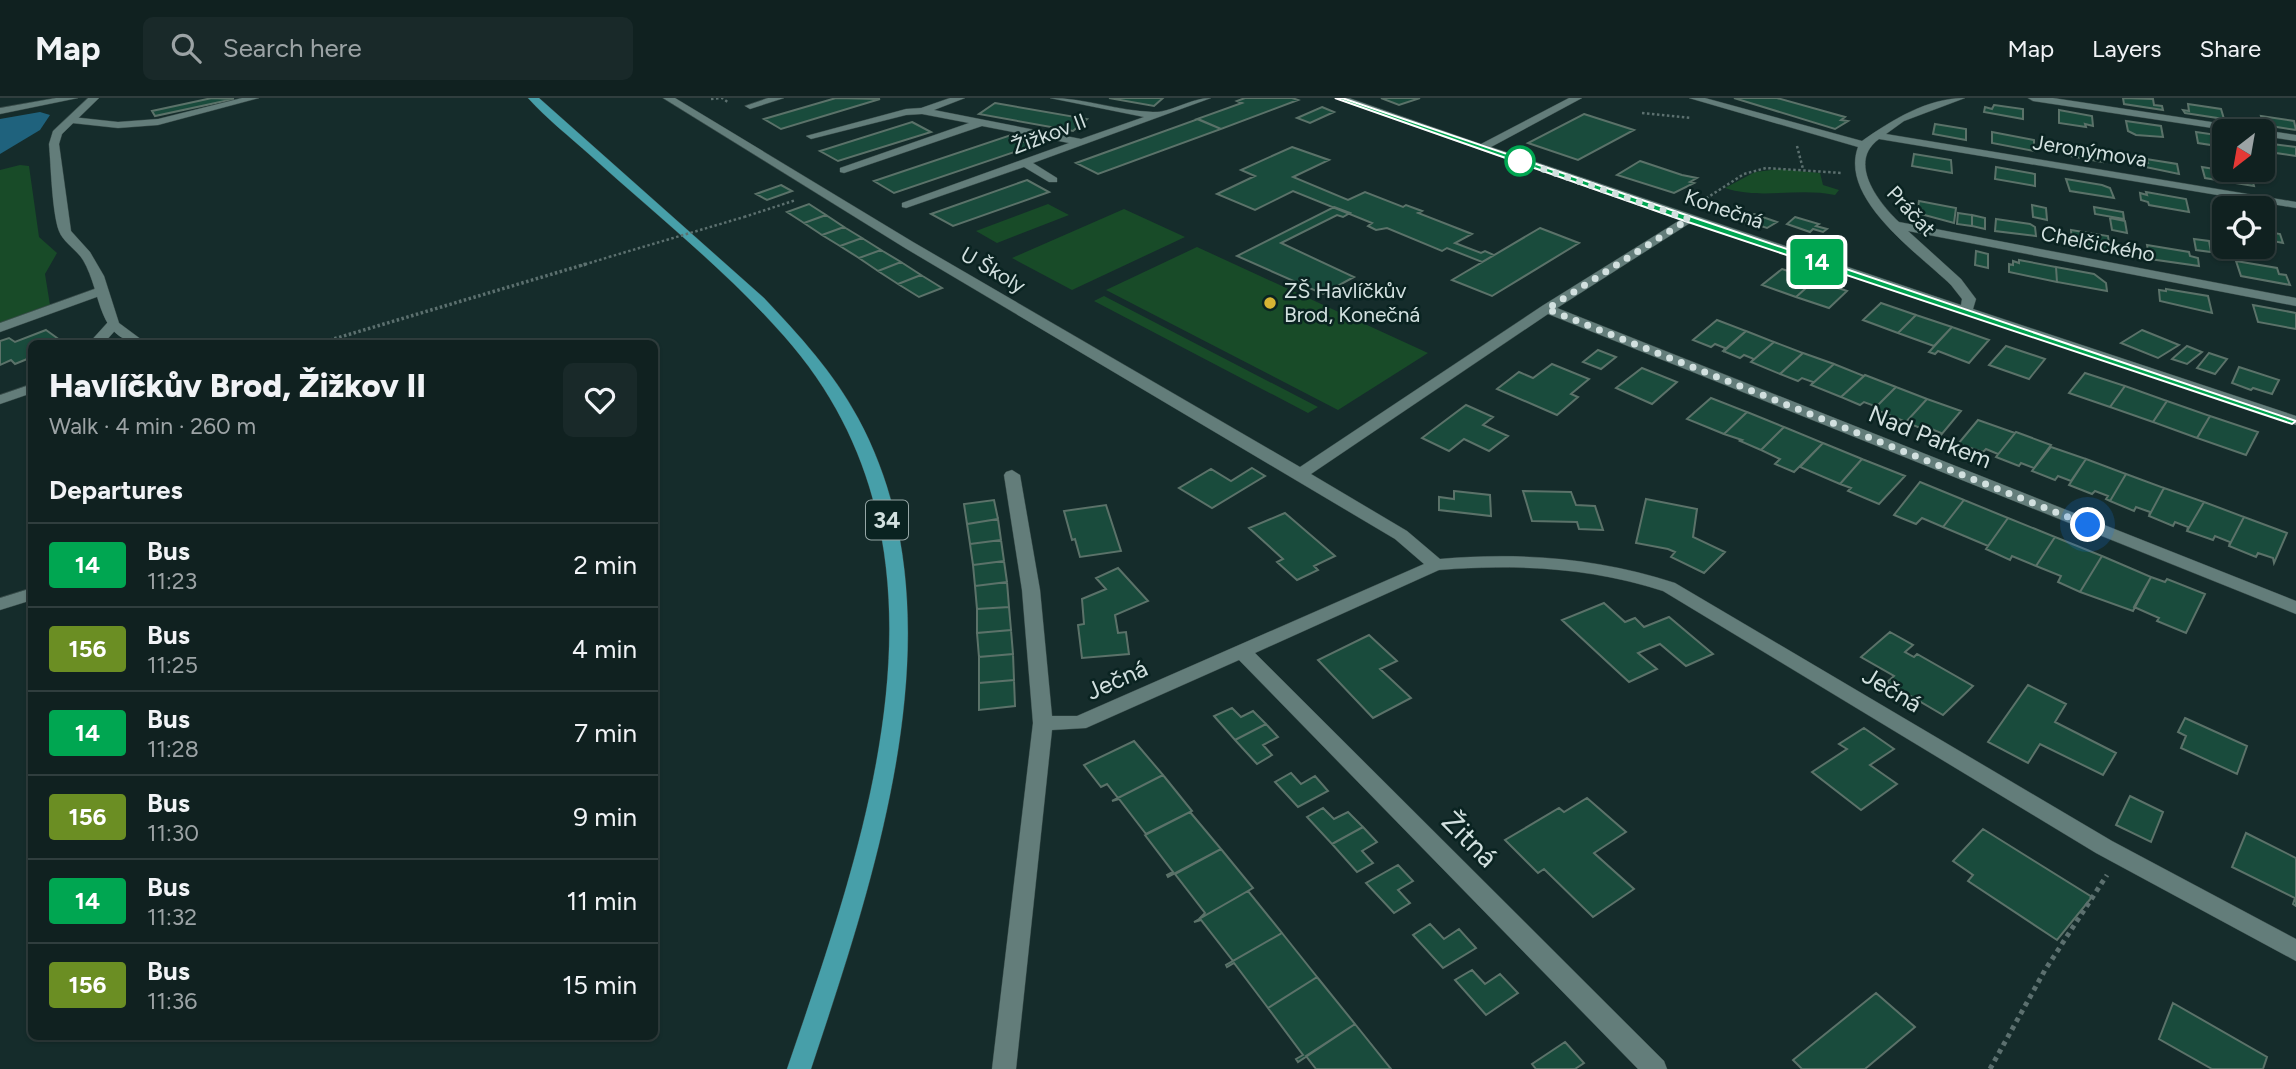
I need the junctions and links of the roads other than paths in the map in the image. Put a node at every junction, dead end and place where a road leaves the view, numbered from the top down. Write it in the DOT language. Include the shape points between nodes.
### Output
graph roads {
  1 [pos="73,98"];
  2 [pos="94,98"];
  3 [pos="254,98"];
  4 [pos="533,98"];
  5 [pos="668,98"];
  6 [pos="779,98"];
  7 [pos="958,98"];
  8 [pos="1055,98"];
  9 [pos="1206,98"];
  10 [pos="1339,98"];
  11 [pos="1577,98"];
  12 [pos="1694,98"];
  13 [pos="1960,98"];
  14 [pos="2033,98"];
  15 [pos="1939,101"];
  16 [pos="750,106"];
  17 [pos="0,111"];
  18 [pos="922,111"];
  19 [pos="1156,116"];
  20 [pos="72,120"];
  21 [pos="980,123"];
  22 [pos="2212,125"];
  23 [pos="2275,135"];
  24 [pos="811,136"];
  25 [pos="1878,136"];
  26 [pos="2296,138"];
  27 [pos="1080,142"];
  28 [pos="1864,145"];
  29 [pos="1481,148"];
  30 [pos="1027,164"];
  31 [pos="845,170"];
  32 [pos="1053,180"];
  33 [pos="906,205"];
  34 [pos="2296,205"];
  35 [pos="1683,217"];
  36 [pos="1892,224"];
  37 [pos="100,291"];
  38 [pos="2296,302"];
  39 [pos="1547,309"];
  40 [pos="1966,311"];
  41 [pos="113,325"];
  42 [pos="0,328"];
  43 [pos="99,340"];
  44 [pos="135,340"];
  45 [pos="28,390"];
  46 [pos="0,400"];
  47 [pos="2296,421"];
  48 [pos="1300,474"];
  49 [pos="1012,475"];
  50 [pos="1436,565"];
  51 [pos="28,595"];
  52 [pos="0,604"];
  53 [pos="2295,607"];
  54 [pos="1243,652"];
  55 [pos="1043,723"];
  56 [pos="2296,951"];
  57 [pos="799,1069"];
  58 [pos="1004,1069"];
  59 [pos="1655,1069"];
  1 -- 17 [label="street"];
  2 -- 20 [label="street"];
  3 -- 20 [label="street" via="158,122 118,125"];
  4 -- 57 [label="main road, 34" via="759,302 817,363 860,435 887,519 898,599 899,652 887,756 869,841"];
  5 -- 48 [label="street, U Školy"];
  6 -- 16 [label="street"];
  7 -- 18 [label="street"];
  8 -- 19 [label="street"];
  9 -- 19 [label="street, Žižkov II"];
  10 -- 29 [label="street, Konečná"];
  11 -- 29 [label="street"];
  12 -- 28 [label="street"];
  13 -- 15 [label="street"];
  14 -- 22 [label="street"];
  15 -- 25 [label="street" via="1900,119"];
  18 -- 21 [label="street"];
  18 -- 24 [label="street"];
  19 -- 27 [label="street, Žižkov II"];
  20 -- 37 [label="street" via="57,133 54,144 65,232 86,255 98,276"];
  21 -- 27 [label="street"];
  21 -- 31 [label="street"];
  23 -- 26 [label="street"];
  25 -- 28 [label="street"];
  25 -- 34 [label="street, Jeronýmova"];
  27 -- 30 [label="street, Žižkov II"];
  28 -- 36 [label="street, Práčat" via="1860,156 1867,192"];
  29 -- 35 [label="street, Konečná"];
  30 -- 32 [label="street"];
  30 -- 33 [label="street, Žižkov II"];
  35 -- 39 [label="street"];
  35 -- 40 [label="street, Konečná"];
  36 -- 38 [label="street, Chelčického"];
  36 -- 40 [label="street, Práčat" via="1956,282 1969,299"];
  37 -- 41 [label="street"];
  37 -- 42 [label="street"];
  39 -- 48 [label="street"];
  39 -- 53 [label="street, Nad Parkem"];
  40 -- 47 [label="street, Konečná"];
  41 -- 43 [label="street"];
  41 -- 44 [label="street"];
  45 -- 46 [label="street"];
  48 -- 50 [label="street" via="1401,535"];
  49 -- 55 [label="street" via="1031,590"];
  50 -- 54 [label="street, Ječná"];
  50 -- 56 [label="street, Ječná" via="1523,562 1601,568 1669,587 2119,855"];
  51 -- 52 [label="street"];
  54 -- 55 [label="street, Ječná" via="1079,723"];
  54 -- 59 [label="street, Žitná"];
  55 -- 58 [label="street"];
}
